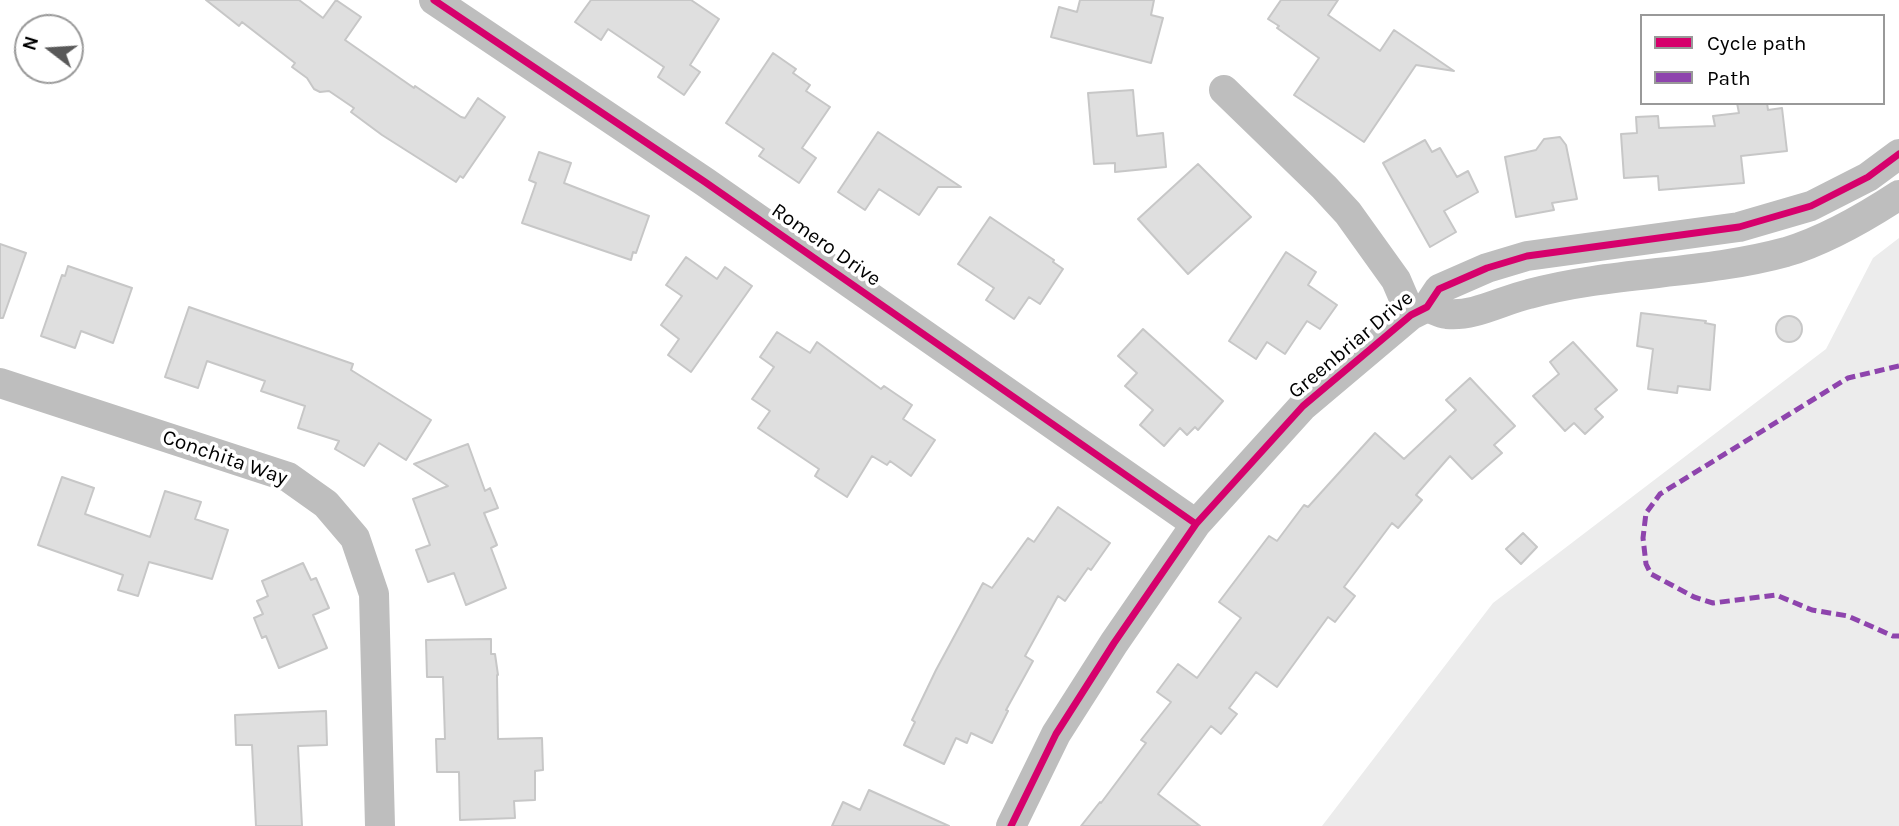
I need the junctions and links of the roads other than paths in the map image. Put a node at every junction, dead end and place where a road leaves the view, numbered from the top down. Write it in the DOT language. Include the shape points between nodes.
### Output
graph roads {
  1 [pos="434,0"];
  2 [pos="1224,90"];
  3 [pos="1899,154"];
  4 [pos="1899,195"];
  5 [pos="1419,311"];
  6 [pos="0,383"];
  7 [pos="1196,524"];
  8 [pos="380,826"];
  9 [pos="1011,826"];
  1 -- 7 [label="street, Romero Drive"];
  2 -- 5 [label="street" via="1348,213"];
  3 -- 5 [label="street, Greenbriar Drive" via="1868,177 1811,206 1739,227 1527,256 1439,289"];
  4 -- 5 [label="street, Greenbriar Drive" via="1867,216 1786,252 1560,286 1463,313"];
  5 -- 7 [label="street, Greenbriar Drive" via="1303,406"];
  6 -- 8 [label="street, Conchita Way" via="288,477 326,504 355,538 374,594"];
  7 -- 9 [label="street, Greenbriar Drive" via="1056,734"];
}
